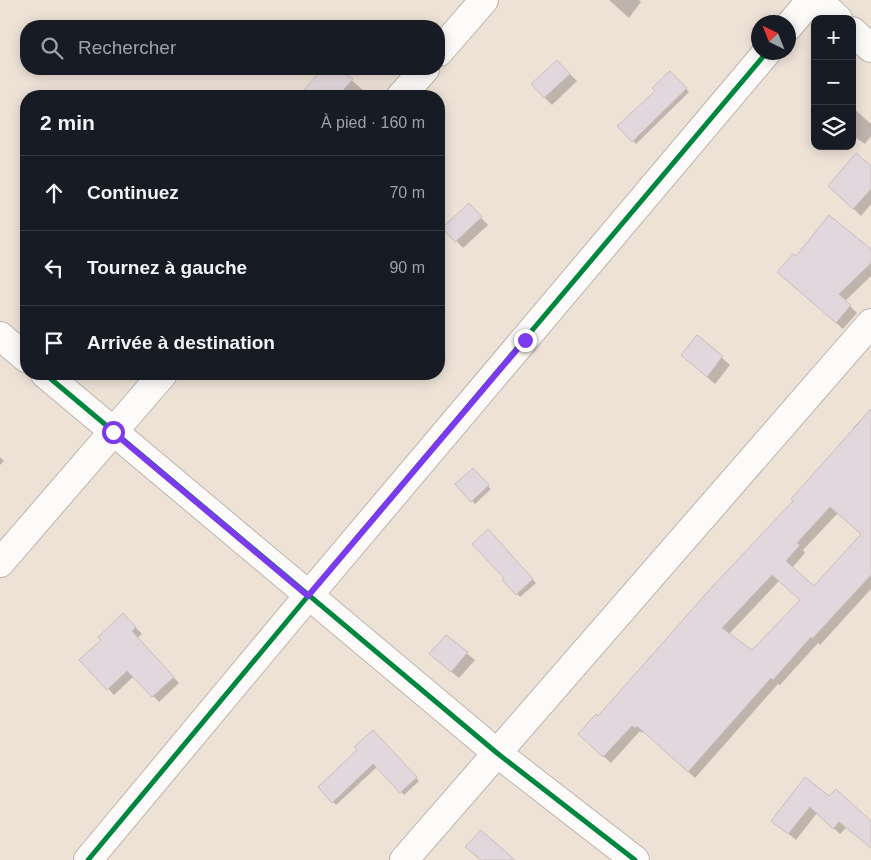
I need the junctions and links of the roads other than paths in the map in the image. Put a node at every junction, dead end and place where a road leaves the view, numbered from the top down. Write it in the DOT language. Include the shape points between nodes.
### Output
graph roads {
  1 [pos="484,0"];
  2 [pos="811,0"];
  3 [pos="818,0"];
  4 [pos="834,15"];
  5 [pos="796,18"];
  6 [pos="856,35"];
  7 [pos="445,45"];
  8 [pos="871,48"];
  9 [pos="760,60"];
  10 [pos="419,75"];
  11 [pos="406,90"];
  12 [pos="871,323"];
  13 [pos="0,336"];
  14 [pos="20,353"];
  15 [pos="52,380"];
  16 [pos="158,380"];
  17 [pos="113,432"];
  18 [pos="0,563"];
  19 [pos="308,596"];
  20 [pos="497,753"];
  21 [pos="88,860"];
  22 [pos="404,860"];
  23 [pos="635,860"];
  1 -- 7 [label="street"];
  2 -- 5 [label="street"];
  3 -- 4 [label="street"];
  6 -- 8 [label="street"];
  9 -- 19 [label="street"];
  10 -- 11 [label="street"];
  12 -- 20 [label="street"];
  13 -- 14 [label="street"];
  15 -- 17 [label="street"];
  16 -- 17 [label="street"];
  17 -- 18 [label="street"];
  17 -- 19 [label="street"];
  19 -- 20 [label="street"];
  19 -- 21 [label="street"];
  20 -- 22 [label="street"];
  20 -- 23 [label="street"];
}
